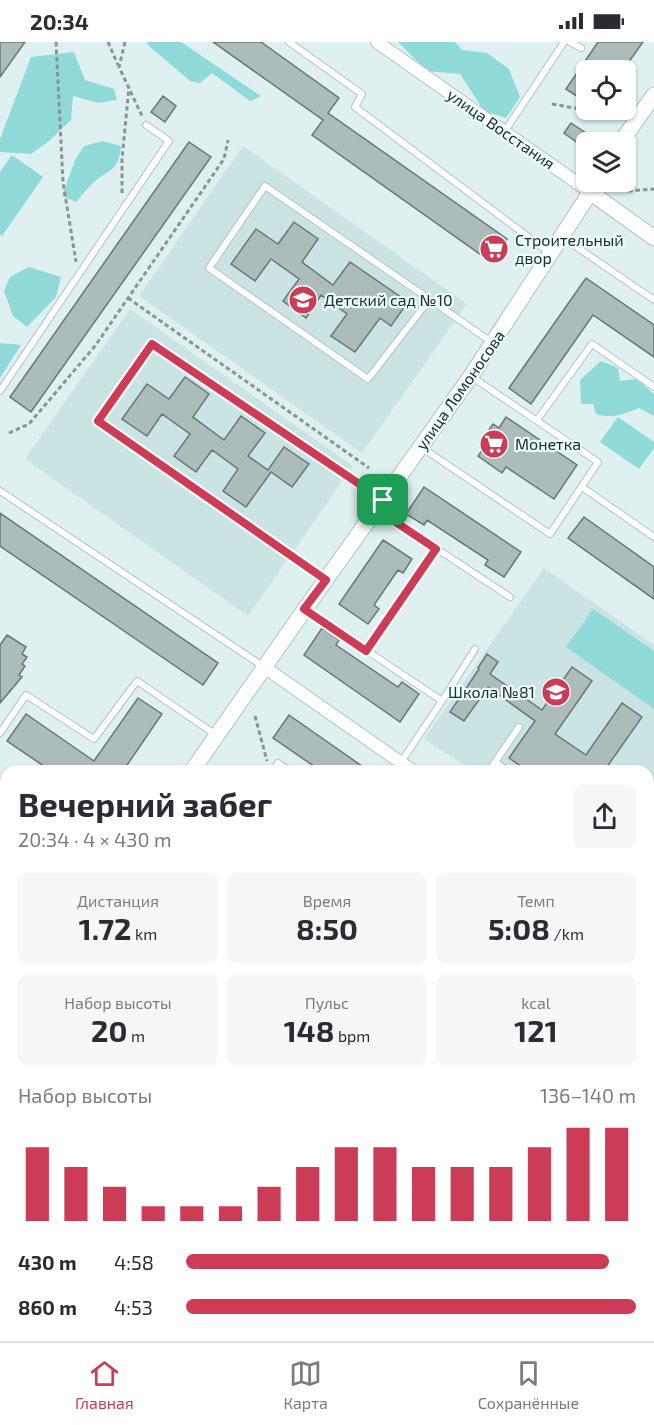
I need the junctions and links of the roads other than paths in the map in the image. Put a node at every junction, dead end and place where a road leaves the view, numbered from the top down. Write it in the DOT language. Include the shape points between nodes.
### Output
graph roads {
  1 [pos="289,42"];
  2 [pos="377,42"];
  3 [pos="564,42"];
  4 [pos="570,42"];
  5 [pos="580,48"];
  6 [pos="654,94"];
  7 [pos="146,125"];
  8 [pos="505,131"];
  9 [pos="628,132"];
  10 [pos="576,176"];
  11 [pos="590,192"];
  12 [pos="599,192"];
  13 [pos="562,237"];
  14 [pos="654,237"];
  15 [pos="552,254"];
  16 [pos="429,300"];
  17 [pos="654,300"];
  18 [pos="493,343"];
  19 [pos="471,376"];
  20 [pos="654,387"];
  21 [pos="0,391"];
  22 [pos="537,420"];
  23 [pos="421,447"];
  24 [pos="582,486"];
  25 [pos="0,491"];
  26 [pos="380,504"];
  27 [pos="654,537"];
  28 [pos="436,549"];
  29 [pos="326,580"];
  30 [pos="510,597"];
  31 [pos="304,609"];
  32 [pos="475,649"];
  33 [pos="366,651"];
  34 [pos="264,667"];
  35 [pos="442,701"];
  36 [pos="519,727"];
  37 [pos="0,733"];
  38 [pos="216,736"];
  39 [pos="401,762"];
  40 [pos="495,762"];
  41 [pos="196,765"];
  42 [pos="405,765"];
  43 [pos="493,765"];
  44 [pos="499,765"];
  1 -- 15 [label="lane" via="362,94 355,107"];
  2 -- 8 [label="street, улица Восстания"];
  3 -- 8 [label="lane"];
  4 -- 5 [label="lane"];
  6 -- 9 [label="street"];
  7 -- 21 [label="lane" via="169,141"];
  8 -- 10 [label="street, улица Восстания"];
  11 -- 13 [label="street, улица Ломоносова"];
  12 -- 14 [label="street, улица Восстания"];
  13 -- 15 [label="street, улица Ломоносова"];
  13 -- 17 [label="lane"];
  15 -- 18 [label="street, улица Ломоносова"];
  16 -- 16 [label="lane" via="265,186 209,268 368,379"];
  16 -- 18 [label="lane"];
  18 -- 19 [label="street, улица Ломоносова"];
  19 -- 22 [label="lane"];
  19 -- 23 [label="street, улица Ломоносова"];
  20 -- 22 [label="lane" via="592,344"];
  22 -- 24 [label="lane" via="598,462"];
  23 -- 24 [label="lane" via="550,534"];
  23 -- 26 [label="street, улица Ломоносова"];
  24 -- 27 [label="lane"];
  25 -- 34 [label="lane"];
  26 -- 28 [label="lane"];
  26 -- 29 [label="street, улица Ломоносова"];
  26 -- 29 [label="lane" via="152,344 98,421"];
  28 -- 30 [label="lane"];
  28 -- 33 [label="lane"];
  29 -- 31 [label="street, улица Ломоносова"];
  31 -- 33 [label="lane"];
  31 -- 34 [label="street, улица Ломоносова"];
  32 -- 35 [label="lane"];
  33 -- 35 [label="lane"];
  34 -- 38 [label="street, улица Ломоносова"];
  34 -- 39 [label="street"];
  35 -- 39 [label="lane"];
  36 -- 40 [label="lane"];
  37 -- 38 [label="lane" via="26,695 94,739 136,681"];
  38 -- 41 [label="street, улица Ломоносова"];
  39 -- 42 [label="street"];
  40 -- 43 [label="lane"];
  40 -- 44 [label="lane"];
}
